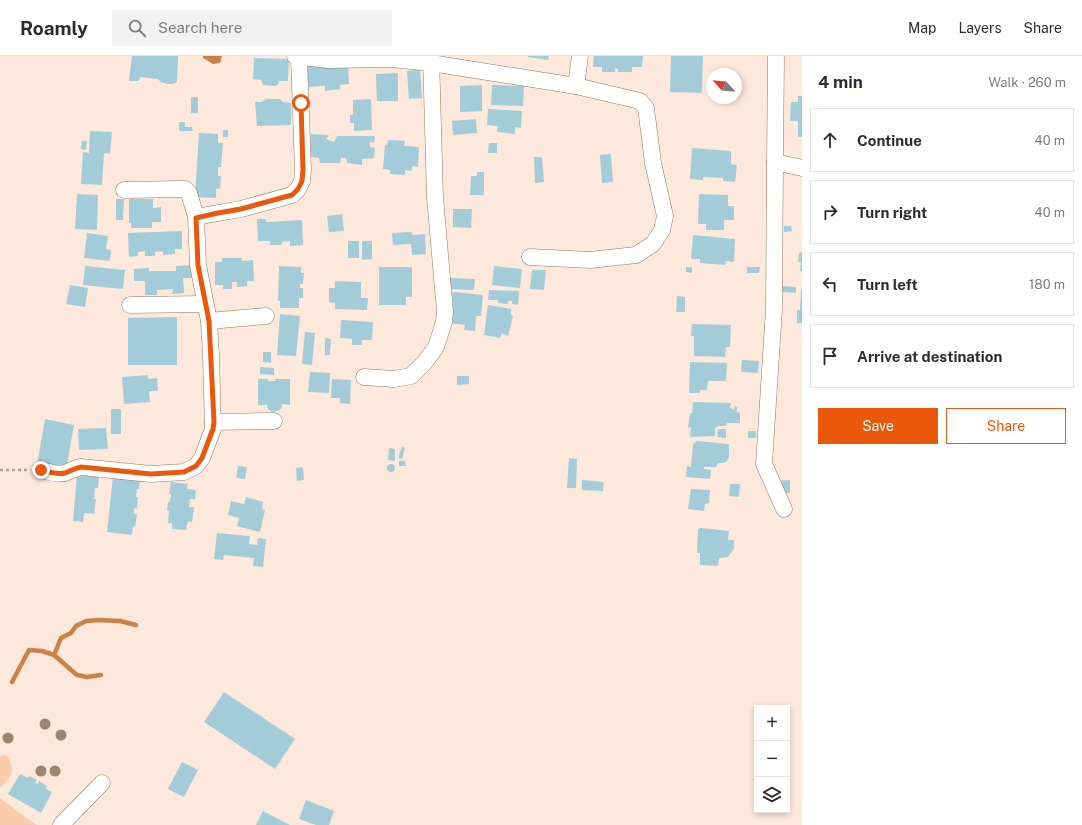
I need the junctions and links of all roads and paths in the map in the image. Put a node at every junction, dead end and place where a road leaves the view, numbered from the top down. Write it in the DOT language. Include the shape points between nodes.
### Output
graph roads {
  1 [pos="297,56"];
  2 [pos="580,56"];
  3 [pos="776,56"];
  4 [pos="362,58"];
  5 [pos="431,60"];
  6 [pos="576,86"];
  7 [pos="775,162"];
  8 [pos="802,168"];
  9 [pos="124,190"];
  10 [pos="196,218"];
  11 [pos="530,257"];
  12 [pos="205,304"];
  13 [pos="130,305"];
  14 [pos="266,316"];
  15 [pos="209,321"];
  16 [pos="364,377"];
  17 [pos="274,421"];
  18 [pos="214,422"];
  19 [pos="0,470"];
  20 [pos="41,470"];
  21 [pos="784,509"];
  22 [pos="102,783"];
  23 [pos="61,825"];
  1 -- 4 [label="street" via="328,60"];
  1 -- 10 [label="street" via="303,170 298,189 292,195"];
  2 -- 6 [label="street"];
  3 -- 7 [label="street"];
  4 -- 5 [label="street"];
  5 -- 6 [label="street"];
  5 -- 16 [label="street" via="435,197 444,322 436,347 411,376 394,379"];
  6 -- 11 [label="street" via="640,101 646,108 653,163 665,216 662,230 653,244 636,255 590,260"];
  7 -- 8 [label="street"];
  7 -- 21 [label="street" via="774,309 764,464"];
  9 -- 10 [label="street" via="185,189 190,193"];
  10 -- 12 [label="street" via="198,265"];
  12 -- 13 [label="street"];
  12 -- 15 [label="street"];
  14 -- 15 [label="street"];
  15 -- 18 [label="street"];
  17 -- 18 [label="street"];
  18 -- 20 [label="street" via="202,458 196,466 184,472 151,474 81,467 62,474"];
  19 -- 20 [label="path"];
  22 -- 23 [label="street"];
}
